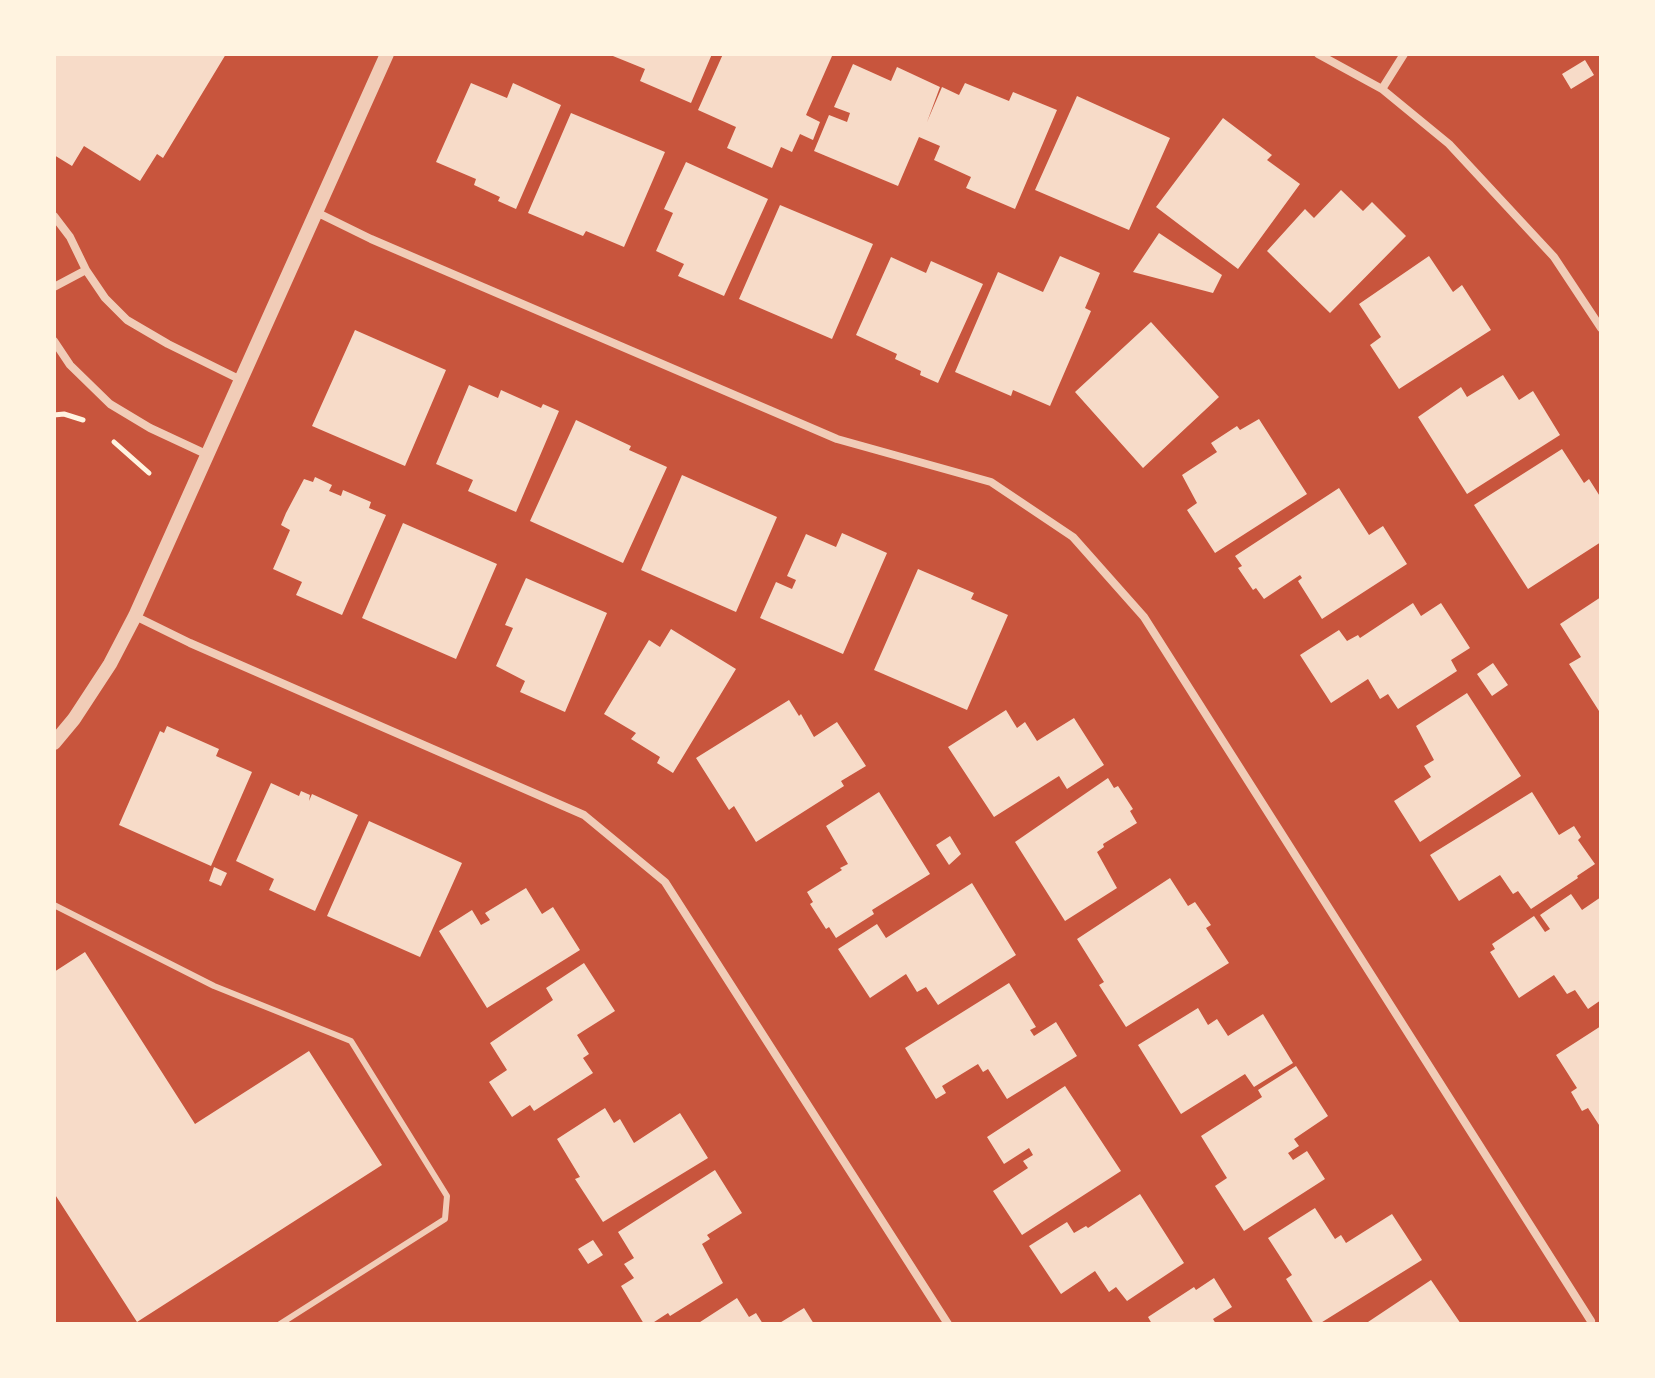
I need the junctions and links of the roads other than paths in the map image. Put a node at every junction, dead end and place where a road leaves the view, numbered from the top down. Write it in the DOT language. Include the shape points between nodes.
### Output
graph roads {
  1 [pos="387,54"];
  2 [pos="1318,54"];
  3 [pos="1404,54"];
  4 [pos="1382,89"];
  5 [pos="316,212"];
  6 [pos="54,216"];
  7 [pos="86,270"];
  8 [pos="54,287"];
  9 [pos="1601,328"];
  10 [pos="54,341"];
  11 [pos="241,380"];
  12 [pos="208,455"];
  13 [pos="135,616"];
  14 [pos="54,743"];
  15 [pos="54,905"];
  16 [pos="1601,1317"];
  17 [pos="1590,1323"];
  18 [pos="280,1324"];
  19 [pos="948,1324"];
  1 -- 5 [label="street"];
  2 -- 4 [label="street"];
  3 -- 4 [label="street"];
  4 -- 9 [label="street" via="1449,144 1544,246"];
  5 -- 11 [label="street"];
  5 -- 17 [label="street" via="837,439 991,482 1073,537 1144,617"];
  6 -- 7 [label="street"];
  7 -- 8 [label="street"];
  7 -- 11 [label="street" via="127,320"];
  10 -- 12 [label="street" via="110,404"];
  11 -- 12 [label="street"];
  12 -- 13 [label="street"];
  13 -- 14 [label="street" via="110,664"];
  13 -- 19 [label="street" via="584,815 665,882"];
  15 -- 18 [label="lane" via="214,986 351,1041 447,1196 445,1219"];
  16 -- 17 [label="street"];
}
